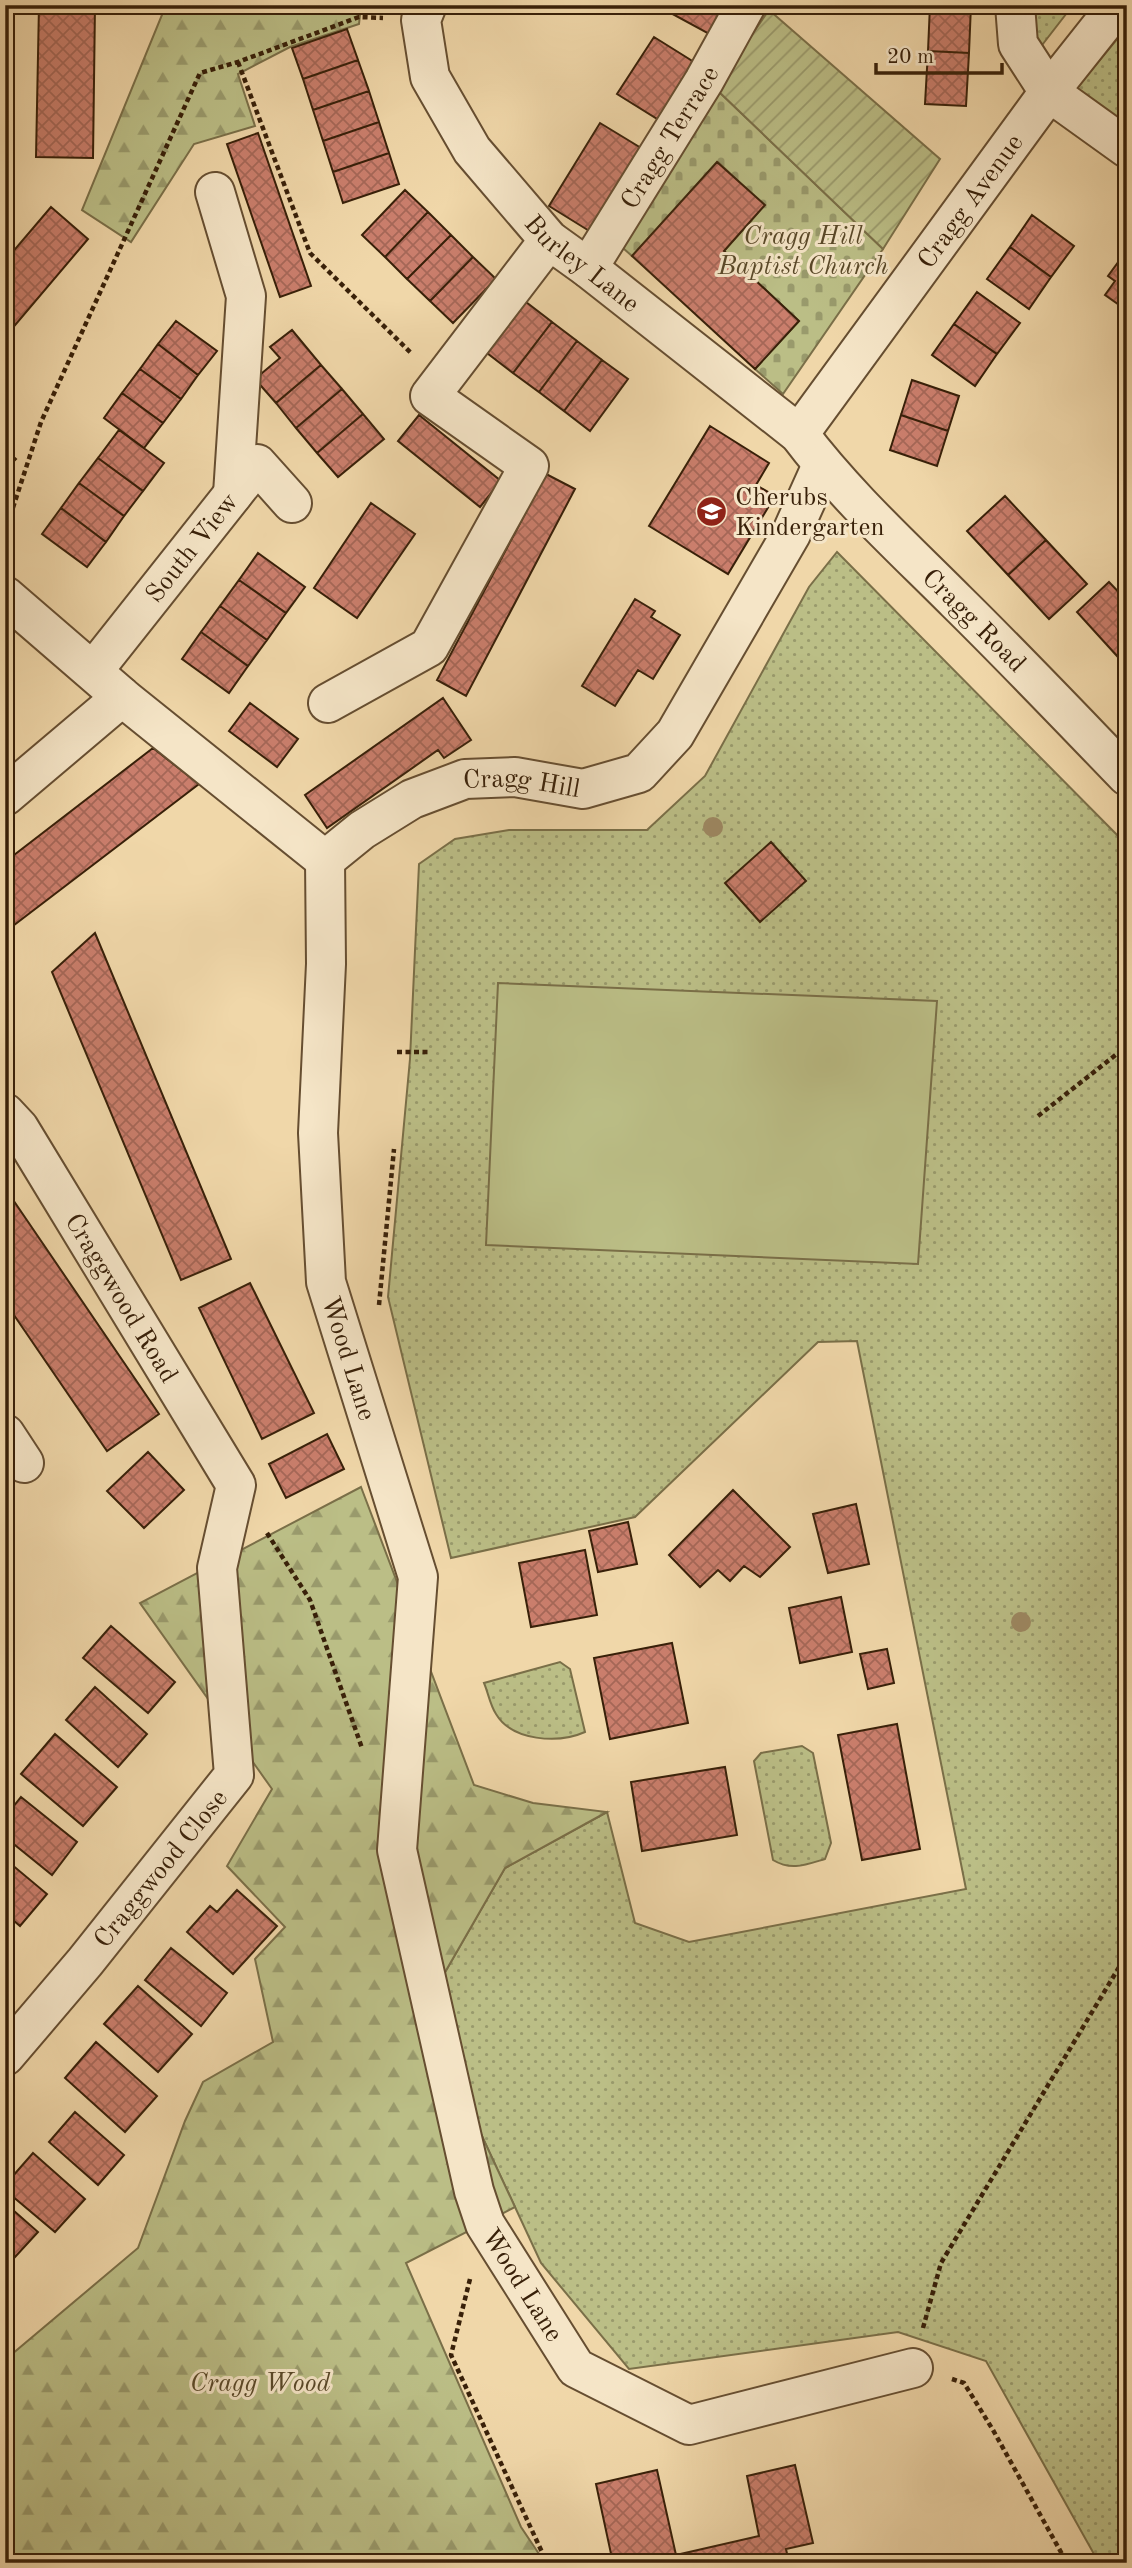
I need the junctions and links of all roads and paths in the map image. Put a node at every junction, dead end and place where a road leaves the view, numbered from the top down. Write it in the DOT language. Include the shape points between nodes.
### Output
graph roads {
  1 [pos="427,5"];
  2 [pos="746,5"];
  3 [pos="1015,5"];
  4 [pos="1118,5"];
  5 [pos="339,25"];
  6 [pos="238,62"];
  7 [pos="1049,92"];
  8 [pos="1127,148"];
  9 [pos="215,192"];
  10 [pos="549,240"];
  11 [pos="588,268"];
  12 [pos="443,379"];
  13 [pos="799,434"];
  14 [pos="822,465"];
  15 [pos="233,494"];
  16 [pos="292,503"];
  17 [pos="5,532"];
  18 [pos="5,596"];
  19 [pos="93,671"];
  20 [pos="122,697"];
  21 [pos="328,703"];
  22 [pos="1127,776"];
  23 [pos="5,796"];
  24 [pos="326,860"];
  25 [pos="1127,1046"];
  26 [pos="397,1052"];
  27 [pos="430,1052"];
  28 [pos="5,1113"];
  29 [pos="1038,1116"];
  30 [pos="394,1149"];
  31 [pos="379,1306"];
  32 [pos="236,1485"];
  33 [pos="365,1758"];
  34 [pos="1127,1954"];
  35 [pos="5,2056"];
  36 [pos="485,2224"];
  37 [pos="913,2368"];
  38 [pos="547,2563"];
  39 [pos="1067,2563"];
  1 -- 10 [label="street, Burley Lane" via="421,20 430,77 472,150"];
  2 -- 11 [label="street, Cragg Terrace"];
  3 -- 7 [label="street" via="1018,44"];
  4 -- 7 [label="street, Cragg Avenue"];
  5 -- 6 [label="path"];
  6 -- 12 [label="path" via="310,253"];
  6 -- 17 [label="path" via="200,73 41,422"];
  7 -- 8 [label="street"];
  7 -- 13 [label="street, Cragg Avenue"];
  9 -- 15 [label="street" via="246,296"];
  10 -- 11 [label="street, Burley Lane"];
  10 -- 12 [label="street"];
  11 -- 13 [label="street, Burley Lane"];
  12 -- 21 [label="street" via="430,396 529,466 429,647"];
  13 -- 14 [label="street, Burley Lane"];
  14 -- 22 [label="street, Cragg Road"];
  14 -- 24 [label="street, Cragg Hill" via="791,534 675,734 639,773 583,789 515,777 465,779 412,799 362,830"];
  15 -- 16 [label="street, South View" via="257,464"];
  15 -- 19 [label="street, South View"];
  18 -- 19 [label="street"];
  19 -- 20 [label="street"];
  20 -- 23 [label="street"];
  20 -- 24 [label="street"];
  24 -- 36 [label="street, Wood Lane" via="318,1133 326,1282 418,1577 397,1850"];
  25 -- 29 [label="path"];
  26 -- 27 [label="path"];
  28 -- 32 [label="street, Craggwood Road" via="19,1128"];
  30 -- 31 [label="path"];
  32 -- 33 [label="path" via="310,1600"];
  32 -- 35 [label="street, Craggwood Close" via="217,1568 234,1775"];
  34 -- 37 [label="path" via="941,2263"];
  36 -- 37 [label="street, Wood Lane" via="576,2368 689,2425"];
  36 -- 38 [label="path" via="451,2355"];
  37 -- 39 [label="path" via="964,2382"];
}
